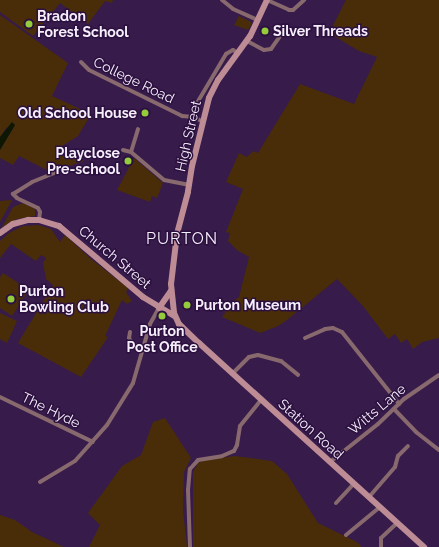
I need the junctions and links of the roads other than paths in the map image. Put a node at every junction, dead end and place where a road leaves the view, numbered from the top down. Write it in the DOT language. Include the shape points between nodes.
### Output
graph roads {
  1 [pos="222,0"];
  2 [pos="267,0"];
  3 [pos="304,0"];
  4 [pos="258,20"];
  5 [pos="285,29"];
  6 [pos="247,41"];
  7 [pos="238,53"];
  8 [pos="80,62"];
  9 [pos="194,117"];
  10 [pos="203,122"];
  11 [pos="138,129"];
  12 [pos="123,150"];
  13 [pos="131,152"];
  14 [pos="54,173"];
  15 [pos="190,185"];
  16 [pos="39,220"];
  17 [pos="0,233"];
  18 [pos="171,291"];
  19 [pos="159,308"];
  20 [pos="175,316"];
  21 [pos="183,328"];
  22 [pos="130,332"];
  23 [pos="305,338"];
  24 [pos="143,349"];
  25 [pos="232,374"];
  26 [pos="298,375"];
  27 [pos="439,375"];
  28 [pos="0,397"];
  29 [pos="261,400"];
  30 [pos="399,404"];
  31 [pos="394,409"];
  32 [pos="93,442"];
  33 [pos="408,446"];
  34 [pos="439,450"];
  35 [pos="330,462"];
  36 [pos="40,482"];
  37 [pos="354,484"];
  38 [pos="370,497"];
  39 [pos="336,503"];
  40 [pos="380,507"];
  41 [pos="398,523"];
  42 [pos="346,535"];
  43 [pos="190,547"];
  44 [pos="381,547"];
  45 [pos="424,547"];
  1 -- 4 [label="street" via="233,9"];
  2 -- 3 [label="street" via="289,10 296,9"];
  2 -- 4 [label="street, High Street"];
  4 -- 6 [label="street, High Street"];
  5 -- 6 [label="street" via="271,49 264,50"];
  6 -- 7 [label="street, High Street"];
  7 -- 9 [label="street" via="233,50 226,54 197,103"];
  7 -- 10 [label="street, High Street" via="213,89"];
  8 -- 9 [label="street, College Road" via="89,70 182,116"];
  9 -- 10 [label="street, College Road"];
  10 -- 15 [label="street, High Street"];
  11 -- 13 [label="street"];
  12 -- 13 [label="street"];
  13 -- 15 [label="street" via="164,180"];
  14 -- 16 [label="street" via="32,182 13,194 38,208"];
  15 -- 18 [label="street, High Street" via="176,234"];
  16 -- 17 [label="street, Church Street" via="20,221"];
  16 -- 19 [label="street, Church Street" via="61,227"];
  18 -- 19 [label="street"];
  18 -- 20 [label="street, High Street"];
  19 -- 20 [label="street, Church Street"];
  19 -- 24 [label="street" via="150,324"];
  20 -- 21 [label="street, High Street"];
  21 -- 25 [label="street, Station Road"];
  22 -- 24 [label="street" via="129,338 132,343"];
  23 -- 30 [label="street" via="325,329 340,331"];
  24 -- 32 [label="street" via="129,389 107,425"];
  25 -- 26 [label="street" via="249,357 258,355 281,361"];
  25 -- 29 [label="street, Station Road"];
  27 -- 30 [label="street, Witts Lane"];
  28 -- 32 [label="street, The Hyde"];
  29 -- 35 [label="street, Station Road"];
  29 -- 43 [label="street" via="240,426 234,450 222,456 201,459 190,469"];
  30 -- 31 [label="street, Witts Lane"];
  31 -- 34 [label="street" via="416,432"];
  31 -- 35 [label="street, Witts Lane"];
  32 -- 36 [label="street" via="75,461"];
  33 -- 38 [label="street" via="398,456 395,467"];
  35 -- 37 [label="street, Station Road"];
  37 -- 38 [label="street, Station Road"];
  37 -- 39 [label="street"];
  38 -- 40 [label="street, Station Road"];
  40 -- 41 [label="street, Station Road"];
  40 -- 42 [label="street"];
  41 -- 44 [label="street" via="382,537"];
  41 -- 45 [label="street, Station Road"];
}
